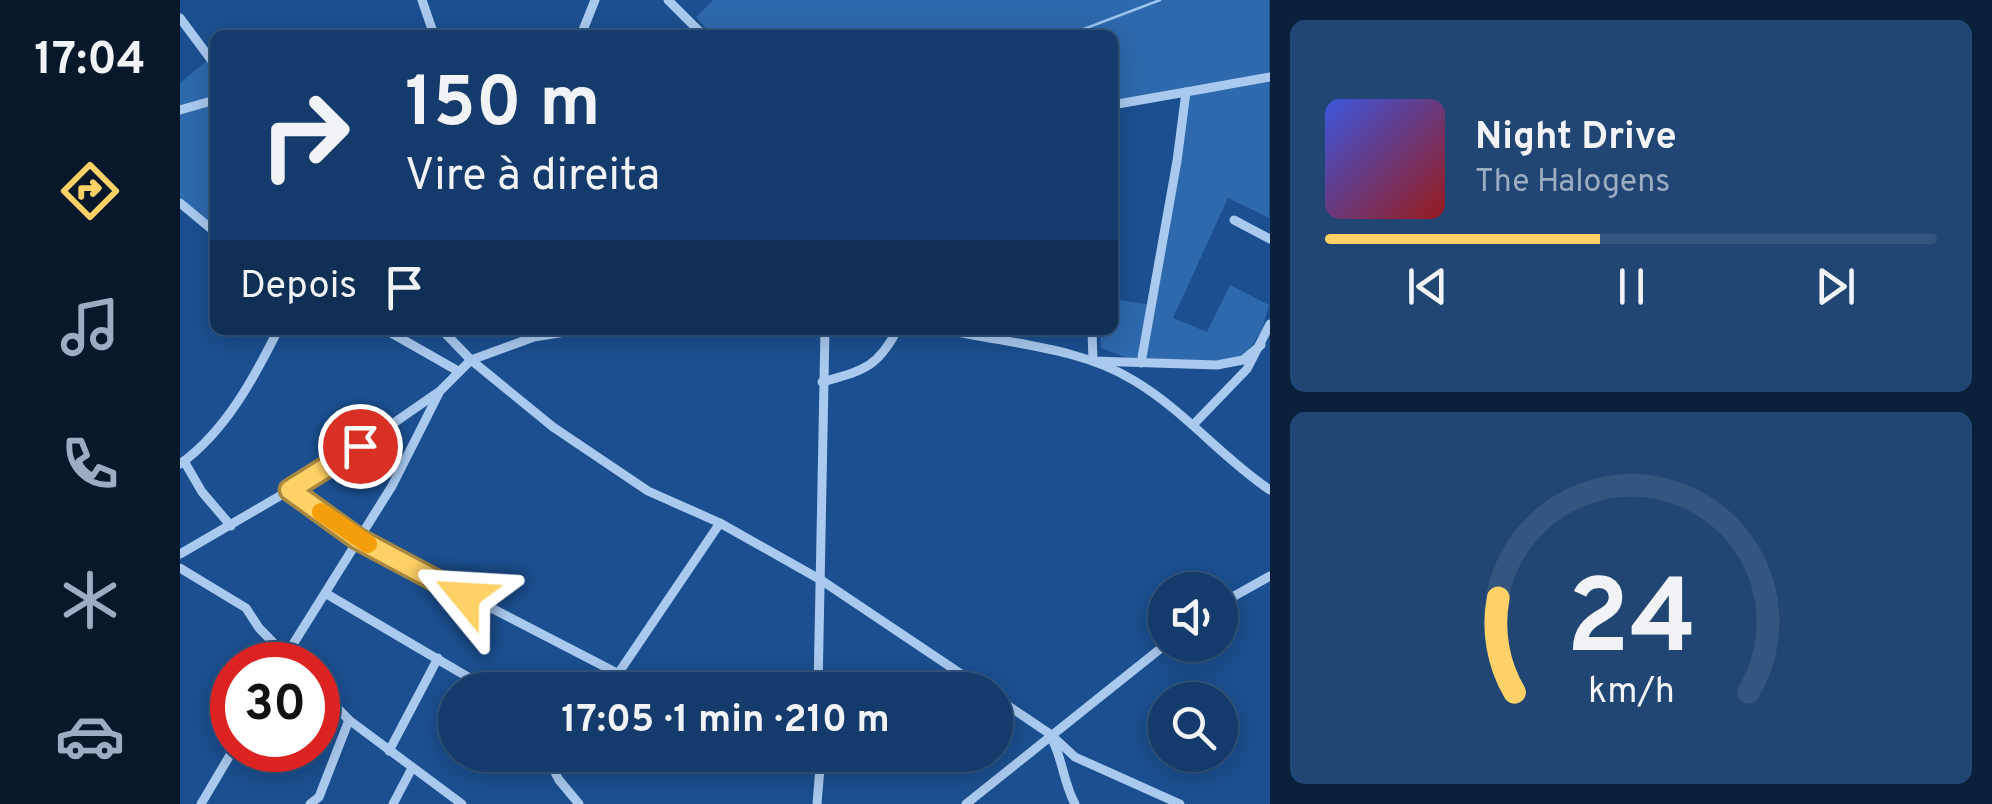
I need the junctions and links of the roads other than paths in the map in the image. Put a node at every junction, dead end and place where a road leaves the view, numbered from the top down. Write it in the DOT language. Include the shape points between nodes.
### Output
graph roads {
  1 [pos="422,0"];
  2 [pos="595,0"];
  3 [pos="668,0"];
  4 [pos="180,18"];
  5 [pos="432,30"];
  6 [pos="583,30"];
  7 [pos="698,30"];
  8 [pos="210,58"];
  9 [pos="1270,76"];
  10 [pos="1186,92"];
  11 [pos="210,101"];
  12 [pos="1118,104"];
  13 [pos="180,110"];
  14 [pos="180,203"];
  15 [pos="1234,220"];
  16 [pos="210,228"];
  17 [pos="1270,239"];
  18 [pos="1270,324"];
  19 [pos="275,335"];
  20 [pos="395,335"];
  21 [pos="447,335"];
  22 [pos="547,335"];
  23 [pos="825,335"];
  24 [pos="896,335"];
  25 [pos="973,335"];
  26 [pos="1092,335"];
  27 [pos="1261,345"];
  28 [pos="470,360"];
  29 [pos="1093,360"];
  30 [pos="1141,362"];
  31 [pos="458,370"];
  32 [pos="822,382"];
  33 [pos="440,391"];
  34 [pos="1193,424"];
  35 [pos="182,462"];
  36 [pos="290,490"];
  37 [pos="1270,490"];
  38 [pos="720,523"];
  39 [pos="230,526"];
  40 [pos="358,539"];
  41 [pos="180,554"];
  42 [pos="180,568"];
  43 [pos="1270,576"];
  44 [pos="821,580"];
  45 [pos="325,593"];
  46 [pos="1238,594"];
  47 [pos="269,642"];
  48 [pos="294,642"];
  49 [pos="438,658"];
  50 [pos="1148,658"];
  51 [pos="461,672"];
  52 [pos="613,672"];
  53 [pos="618,672"];
  54 [pos="818,672"];
  55 [pos="958,672"];
  56 [pos="1013,709"];
  57 [pos="340,711"];
  58 [pos="348,720"];
  59 [pos="1050,734"];
  60 [pos="389,751"];
  61 [pos="412,768"];
  62 [pos="220,772"];
  63 [pos="556,772"];
  64 [pos="820,772"];
  65 [pos="201,804"];
  66 [pos="310,804"];
  67 [pos="393,804"];
  68 [pos="462,804"];
  69 [pos="579,804"];
  70 [pos="817,804"];
  71 [pos="966,804"];
  72 [pos="1075,804"];
  73 [pos="1180,804"];
  1 -- 5 [label="street"];
  2 -- 6 [label="street"];
  3 -- 7 [label="street"];
  4 -- 8 [label="street"];
  9 -- 10 [label="street"];
  10 -- 12 [label="street"];
  10 -- 30 [label="street"];
  11 -- 13 [label="street"];
  14 -- 16 [label="street"];
  15 -- 17 [label="street"];
  18 -- 27 [label="street"];
  19 -- 35 [label="street" via="225,418"];
  20 -- 31 [label="street"];
  21 -- 28 [label="street"];
  22 -- 28 [label="street"];
  23 -- 32 [label="street"];
  24 -- 32 [label="street" via="866,370"];
  25 -- 29 [label="street"];
  26 -- 29 [label="street"];
  27 -- 30 [label="street" via="1243,360 1217,365"];
  27 -- 34 [label="street" via="1247,369"];
  28 -- 31 [label="street"];
  28 -- 38 [label="street" via="648,491"];
  29 -- 30 [label="street"];
  29 -- 34 [label="street" via="1134,380"];
  31 -- 33 [label="street"];
  32 -- 44 [label="street"];
  33 -- 36 [label="street"];
  33 -- 40 [label="street"];
  34 -- 37 [label="street"];
  35 -- 39 [label="street"];
  36 -- 39 [label="street"];
  36 -- 40 [label="street"];
  38 -- 44 [label="street"];
  38 -- 53 [label="street"];
  39 -- 41 [label="street"];
  40 -- 45 [label="street"];
  40 -- 52 [label="street"];
  42 -- 47 [label="street" via="246,608"];
  43 -- 46 [label="street"];
  44 -- 54 [label="street"];
  44 -- 55 [label="street"];
  45 -- 48 [label="street"];
  45 -- 49 [label="street"];
  49 -- 51 [label="street"];
  49 -- 60 [label="street"];
  50 -- 59 [label="street"];
  56 -- 59 [label="street"];
  57 -- 58 [label="street"];
  58 -- 60 [label="street"];
  58 -- 66 [label="street"];
  59 -- 71 [label="street"];
  59 -- 72 [label="street"];
  59 -- 73 [label="street" via="1075,756"];
  60 -- 61 [label="street"];
  61 -- 67 [label="street"];
  61 -- 68 [label="street"];
  62 -- 65 [label="street"];
  63 -- 69 [label="street"];
  64 -- 70 [label="street"];
}
